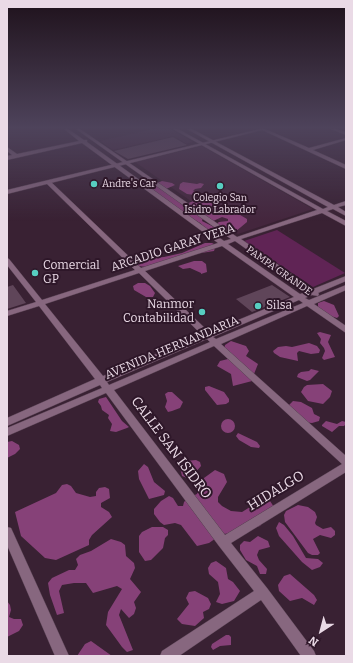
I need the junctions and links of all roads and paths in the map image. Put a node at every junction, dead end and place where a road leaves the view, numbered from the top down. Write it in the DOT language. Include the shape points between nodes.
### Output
graph roads {
  1 [pos="109,160"];
  2 [pos="125,160"];
  3 [pos="137,160"];
  4 [pos="232,160"];
  5 [pos="248,160"];
  6 [pos="331,160"];
  7 [pos="128,162"];
  8 [pos="116,165"];
  9 [pos="346,167"];
  10 [pos="149,177"];
  11 [pos="137,180"];
  12 [pos="48,182"];
  13 [pos="7,192"];
  14 [pos="346,203"];
  15 [pos="333,207"];
  16 [pos="322,210"];
  17 [pos="346,214"];
  18 [pos="346,224"];
  19 [pos="236,239"];
  20 [pos="223,243"];
  21 [pos="7,260"];
  22 [pos="141,270"];
  23 [pos="346,278"];
  24 [pos="346,287"];
  25 [pos="312,292"];
  26 [pos="299,298"];
  27 [pos="320,298"];
  28 [pos="40,303"];
  29 [pos="308,303"];
  30 [pos="7,314"];
  31 [pos="346,330"];
  32 [pos="208,336"];
  33 [pos="216,342"];
  34 [pos="104,384"];
  35 [pos="7,422"];
  36 [pos="7,432"];
  37 [pos="346,462"];
  38 [pos="346,467"];
  39 [pos="7,532"];
  40 [pos="223,542"];
  41 [pos="263,592"];
  42 [pos="62,656"];
  43 [pos="167,656"];
  44 [pos="309,656"];
  1 -- 8 [label="street, PAMPA GRANDE"];
  2 -- 7 [label="street, PAMPA GRANDE"];
  3 -- 7 [label="street"];
  4 -- 16 [label="street"];
  5 -- 15 [label="street"];
  6 -- 9 [label="street"];
  7 -- 8 [label="street"];
  7 -- 10 [label="street, PAMPA GRANDE"];
  8 -- 11 [label="street, PAMPA GRANDE"];
  8 -- 12 [label="street"];
  10 -- 11 [label="street"];
  10 -- 19 [label="street, PAMPA GRANDE"];
  11 -- 20 [label="street, PAMPA GRANDE"];
  12 -- 13 [label="street"];
  12 -- 22 [label="street"];
  14 -- 15 [label="street, ARCADIO GARAY VERA"];
  15 -- 16 [label="street, ARCADIO GARAY VERA"];
  15 -- 17 [label="street"];
  16 -- 18 [label="street"];
  16 -- 19 [label="street, ARCADIO GARAY VERA"];
  19 -- 20 [label="street, ARCADIO GARAY VERA"];
  19 -- 25 [label="street, PAMPA GRANDE"];
  20 -- 22 [label="street, ARCADIO GARAY VERA"];
  20 -- 26 [label="street, PAMPA GRANDE"];
  21 -- 28 [label="street, CALLE SAN ISIDRO"];
  22 -- 28 [label="street, ARCADIO GARAY VERA"];
  22 -- 32 [label="street"];
  23 -- 25 [label="street, AVENIDA HERNANDARIA"];
  24 -- 27 [label="street, AVENIDA HERNANDARIA"];
  25 -- 26 [label="street, AVENIDA HERNANDARIA"];
  25 -- 27 [label="street, PAMPA GRANDE"];
  26 -- 29 [label="street, PAMPA GRANDE"];
  26 -- 32 [label="street, AVENIDA HERNANDARIA"];
  27 -- 29 [label="street, AVENIDA HERNANDARIA"];
  28 -- 30 [label="street, ARCADIO GARAY VERA"];
  28 -- 34 [label="street, CALLE SAN ISIDRO"];
  29 -- 31 [label="street, PAMPA GRANDE"];
  29 -- 33 [label="street, AVENIDA HERNANDARIA"];
  32 -- 33 [label="street"];
  32 -- 34 [label="street, AVENIDA HERNANDARIA"];
  33 -- 34 [label="street, AVENIDA HERNANDARIA"];
  33 -- 37 [label="street"];
  34 -- 35 [label="street, AVENIDA HERNANDARIA"];
  34 -- 36 [label="street, AVENIDA HERNANDARIA"];
  34 -- 40 [label="street, CALLE SAN ISIDRO"];
  38 -- 40 [label="street, HIDALGO"];
  39 -- 42 [label="street"];
  40 -- 41 [label="street, CALLE SAN ISIDRO"];
  41 -- 43 [label="street"];
  41 -- 44 [label="street, CALLE SAN ISIDRO"];
}
